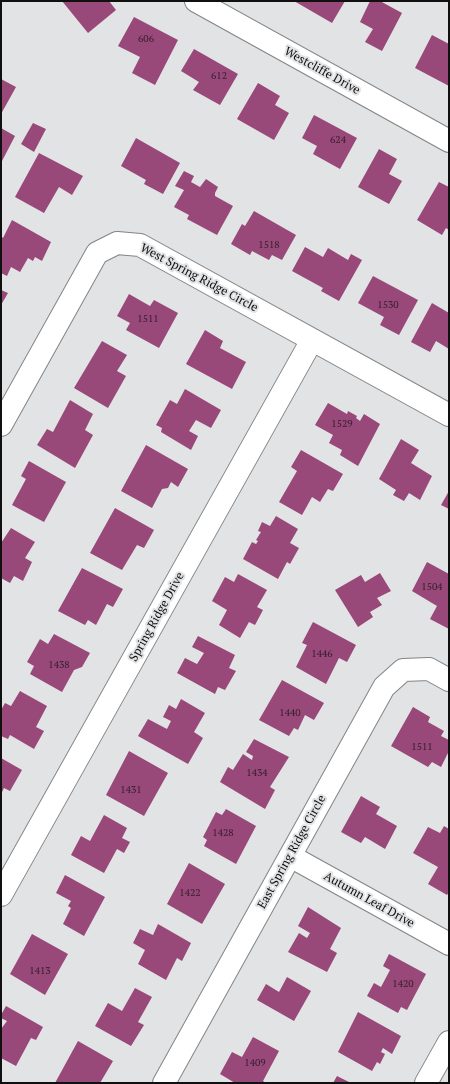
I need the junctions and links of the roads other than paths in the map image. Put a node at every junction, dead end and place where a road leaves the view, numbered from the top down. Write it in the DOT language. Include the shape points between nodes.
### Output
graph roads {
  1 [pos="196,1"];
  2 [pos="449,141"];
  3 [pos="312,340"];
  4 [pos="449,415"];
  5 [pos="1,425"];
  6 [pos="449,680"];
  7 [pos="290,856"];
  8 [pos="1,895"];
  9 [pos="449,944"];
  10 [pos="449,1042"];
  11 [pos="164,1083"];
  12 [pos="426,1083"];
  1 -- 2 [label="street, Westcliffe Drive"];
  3 -- 4 [label="street, West Spring Ridge Circle"];
  3 -- 5 [label="street, West Spring Ridge Circle" via="140,245 117,243 97,253"];
  3 -- 8 [label="street, Spring Ridge Drive"];
  6 -- 7 [label="street, East Spring Ridge Circle" via="429,669 403,670 384,687"];
  7 -- 9 [label="street, Autumn Leaf Drive"];
  7 -- 11 [label="street, East Spring Ridge Circle"];
  10 -- 12 [label="street"];
}
